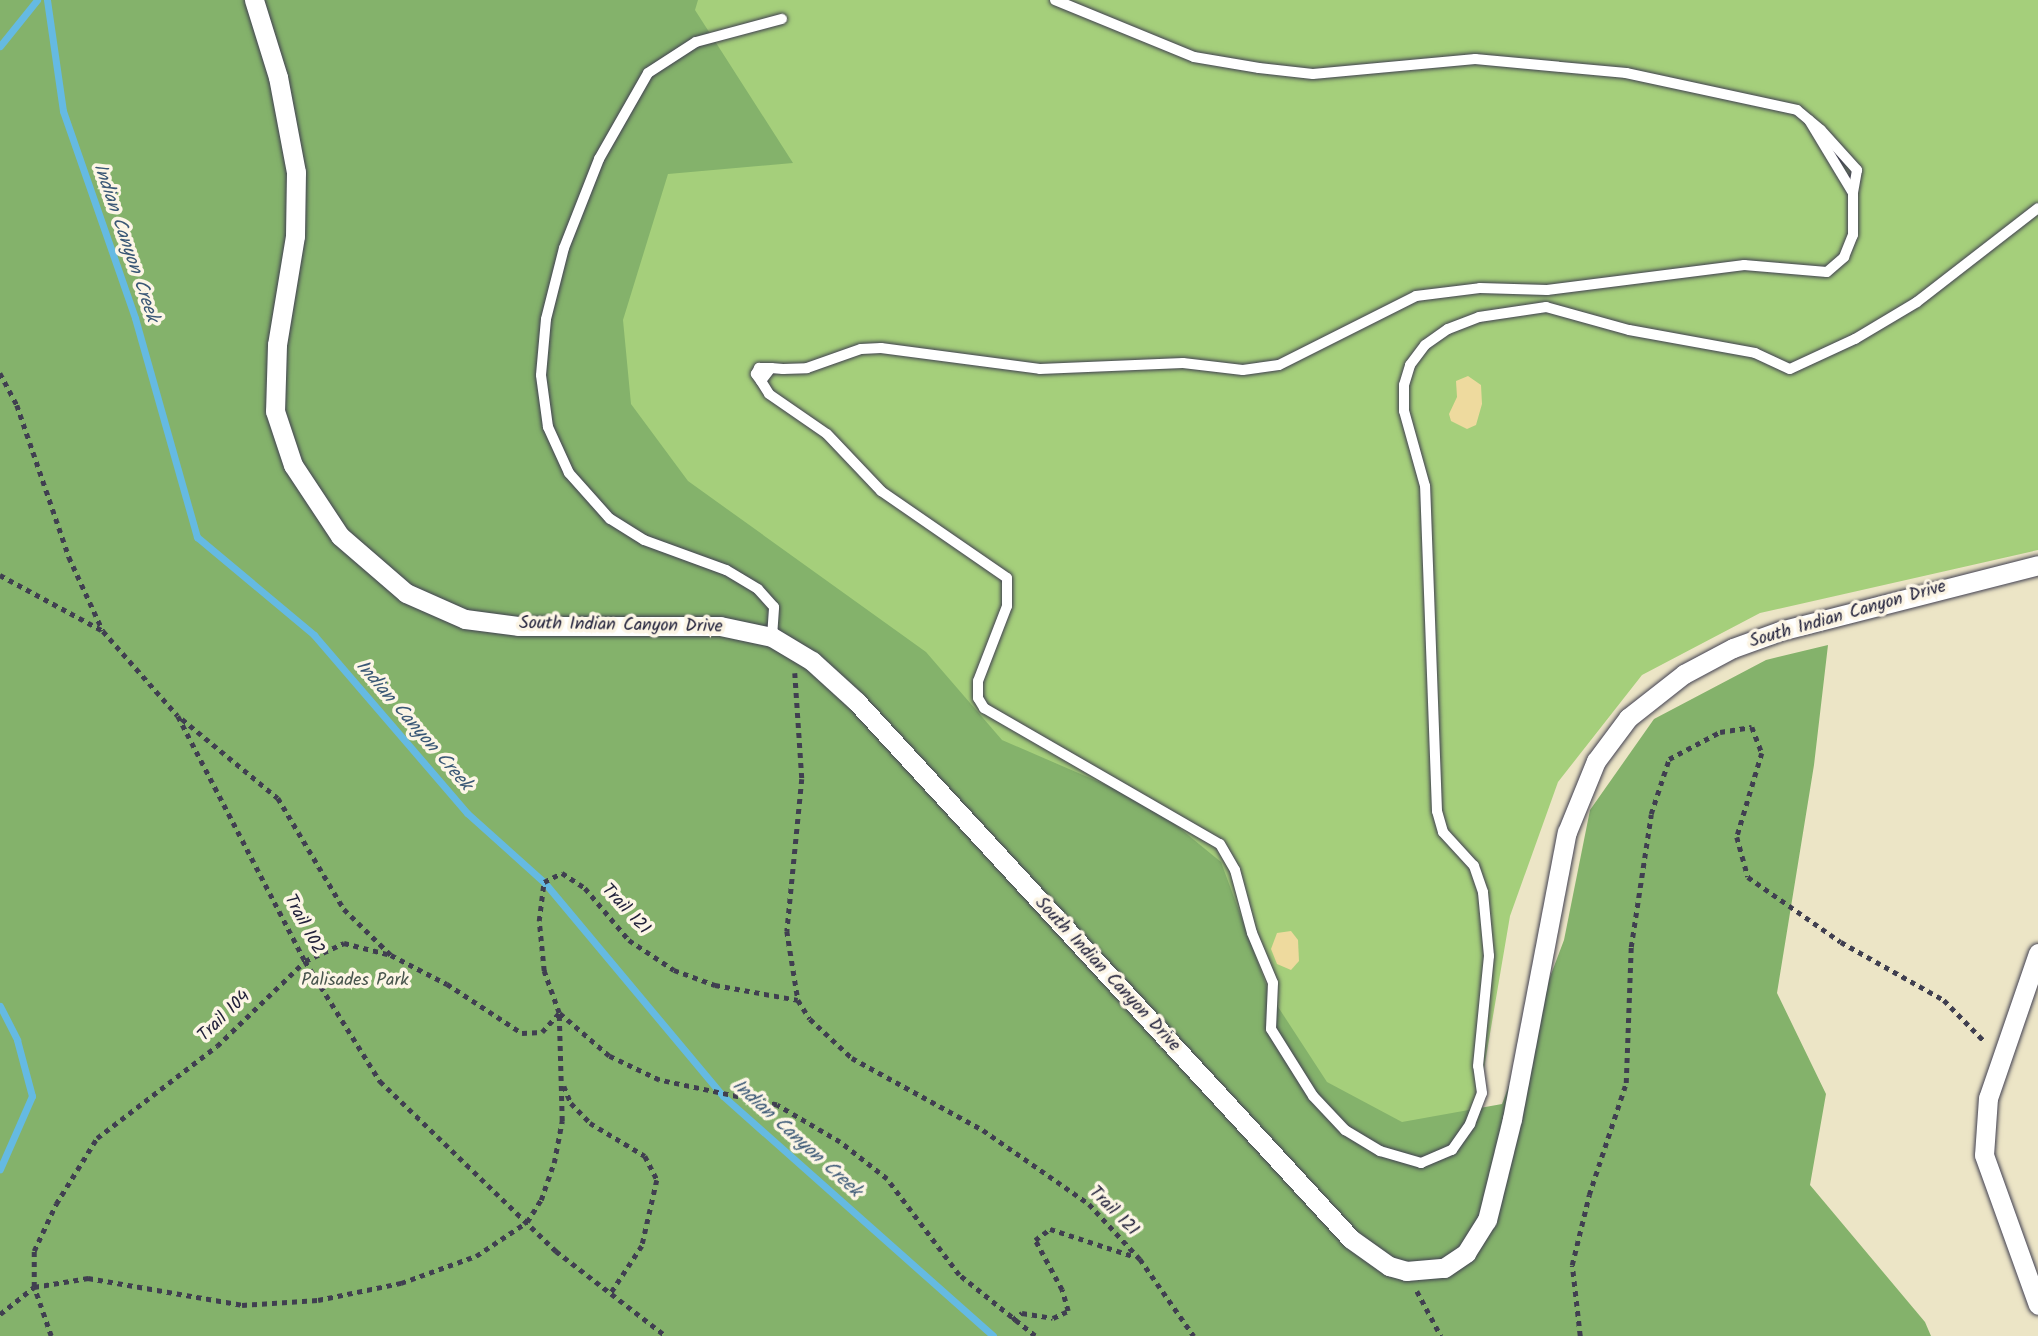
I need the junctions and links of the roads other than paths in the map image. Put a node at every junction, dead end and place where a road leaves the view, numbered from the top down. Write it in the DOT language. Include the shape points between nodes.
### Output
graph roads {
  1 [pos="254,0"];
  2 [pos="1055,0"];
  3 [pos="782,19"];
  4 [pos="1809,120"];
  5 [pos="1853,192"];
  6 [pos="2038,208"];
  7 [pos="2038,565"];
  8 [pos="772,638"];
  9 [pos="2038,953"];
  10 [pos="2038,1305"];
  1 -- 8 [label="street, South Indian Canyon Drive" via="278,77 296,172 295,236 277,345 275,411 293,466 340,536 407,593 465,619 518,626 720,626"];
  2 -- 4 [label="lane" via="1183,53 1259,68 1313,74 1475,59 1626,73 1797,110"];
  3 -- 8 [label="lane" via="696,42 648,72 599,159 564,248 546,319 541,375 548,427 569,473 610,519 644,540 726,570 758,589 774,607"];
  4 -- 5 [label="lane"];
  4 -- 5 [label="lane" via="1857,170"];
  5 -- 6 [label="lane" via="1853,235 1844,257 1827,272 1744,265 1547,290 1480,288 1416,296 1279,365 1243,370 1183,363 1040,369 881,348 861,349 807,368 759,368 756,374 769,394 827,434 881,491 1007,578 1007,606 978,681 978,698 984,708 1220,844 1236,870 1252,933 1273,983 1271,1029 1313,1096 1345,1130 1368,1144 1420,1163 1452,1150 1470,1124 1482,1093 1478,1066 1489,956 1483,892 1474,866 1443,832 1437,811 1425,486 1404,411 1410,365 1425,345 1448,329 1479,317 1546,307 1570,310 1629,330 1755,353 1790,369 1855,339 1917,302"];
  7 -- 8 [label="street, South Indian Canyon Drive" via="1780,631 1733,648 1684,674 1623,724 1581,788 1567,832 1512,1119 1487,1220 1476,1241 1453,1264 1406,1272 1389,1266 1351,1239 856,701 794,649"];
  9 -- 10 [label="street" via="1988,1098 1984,1155"];
}
